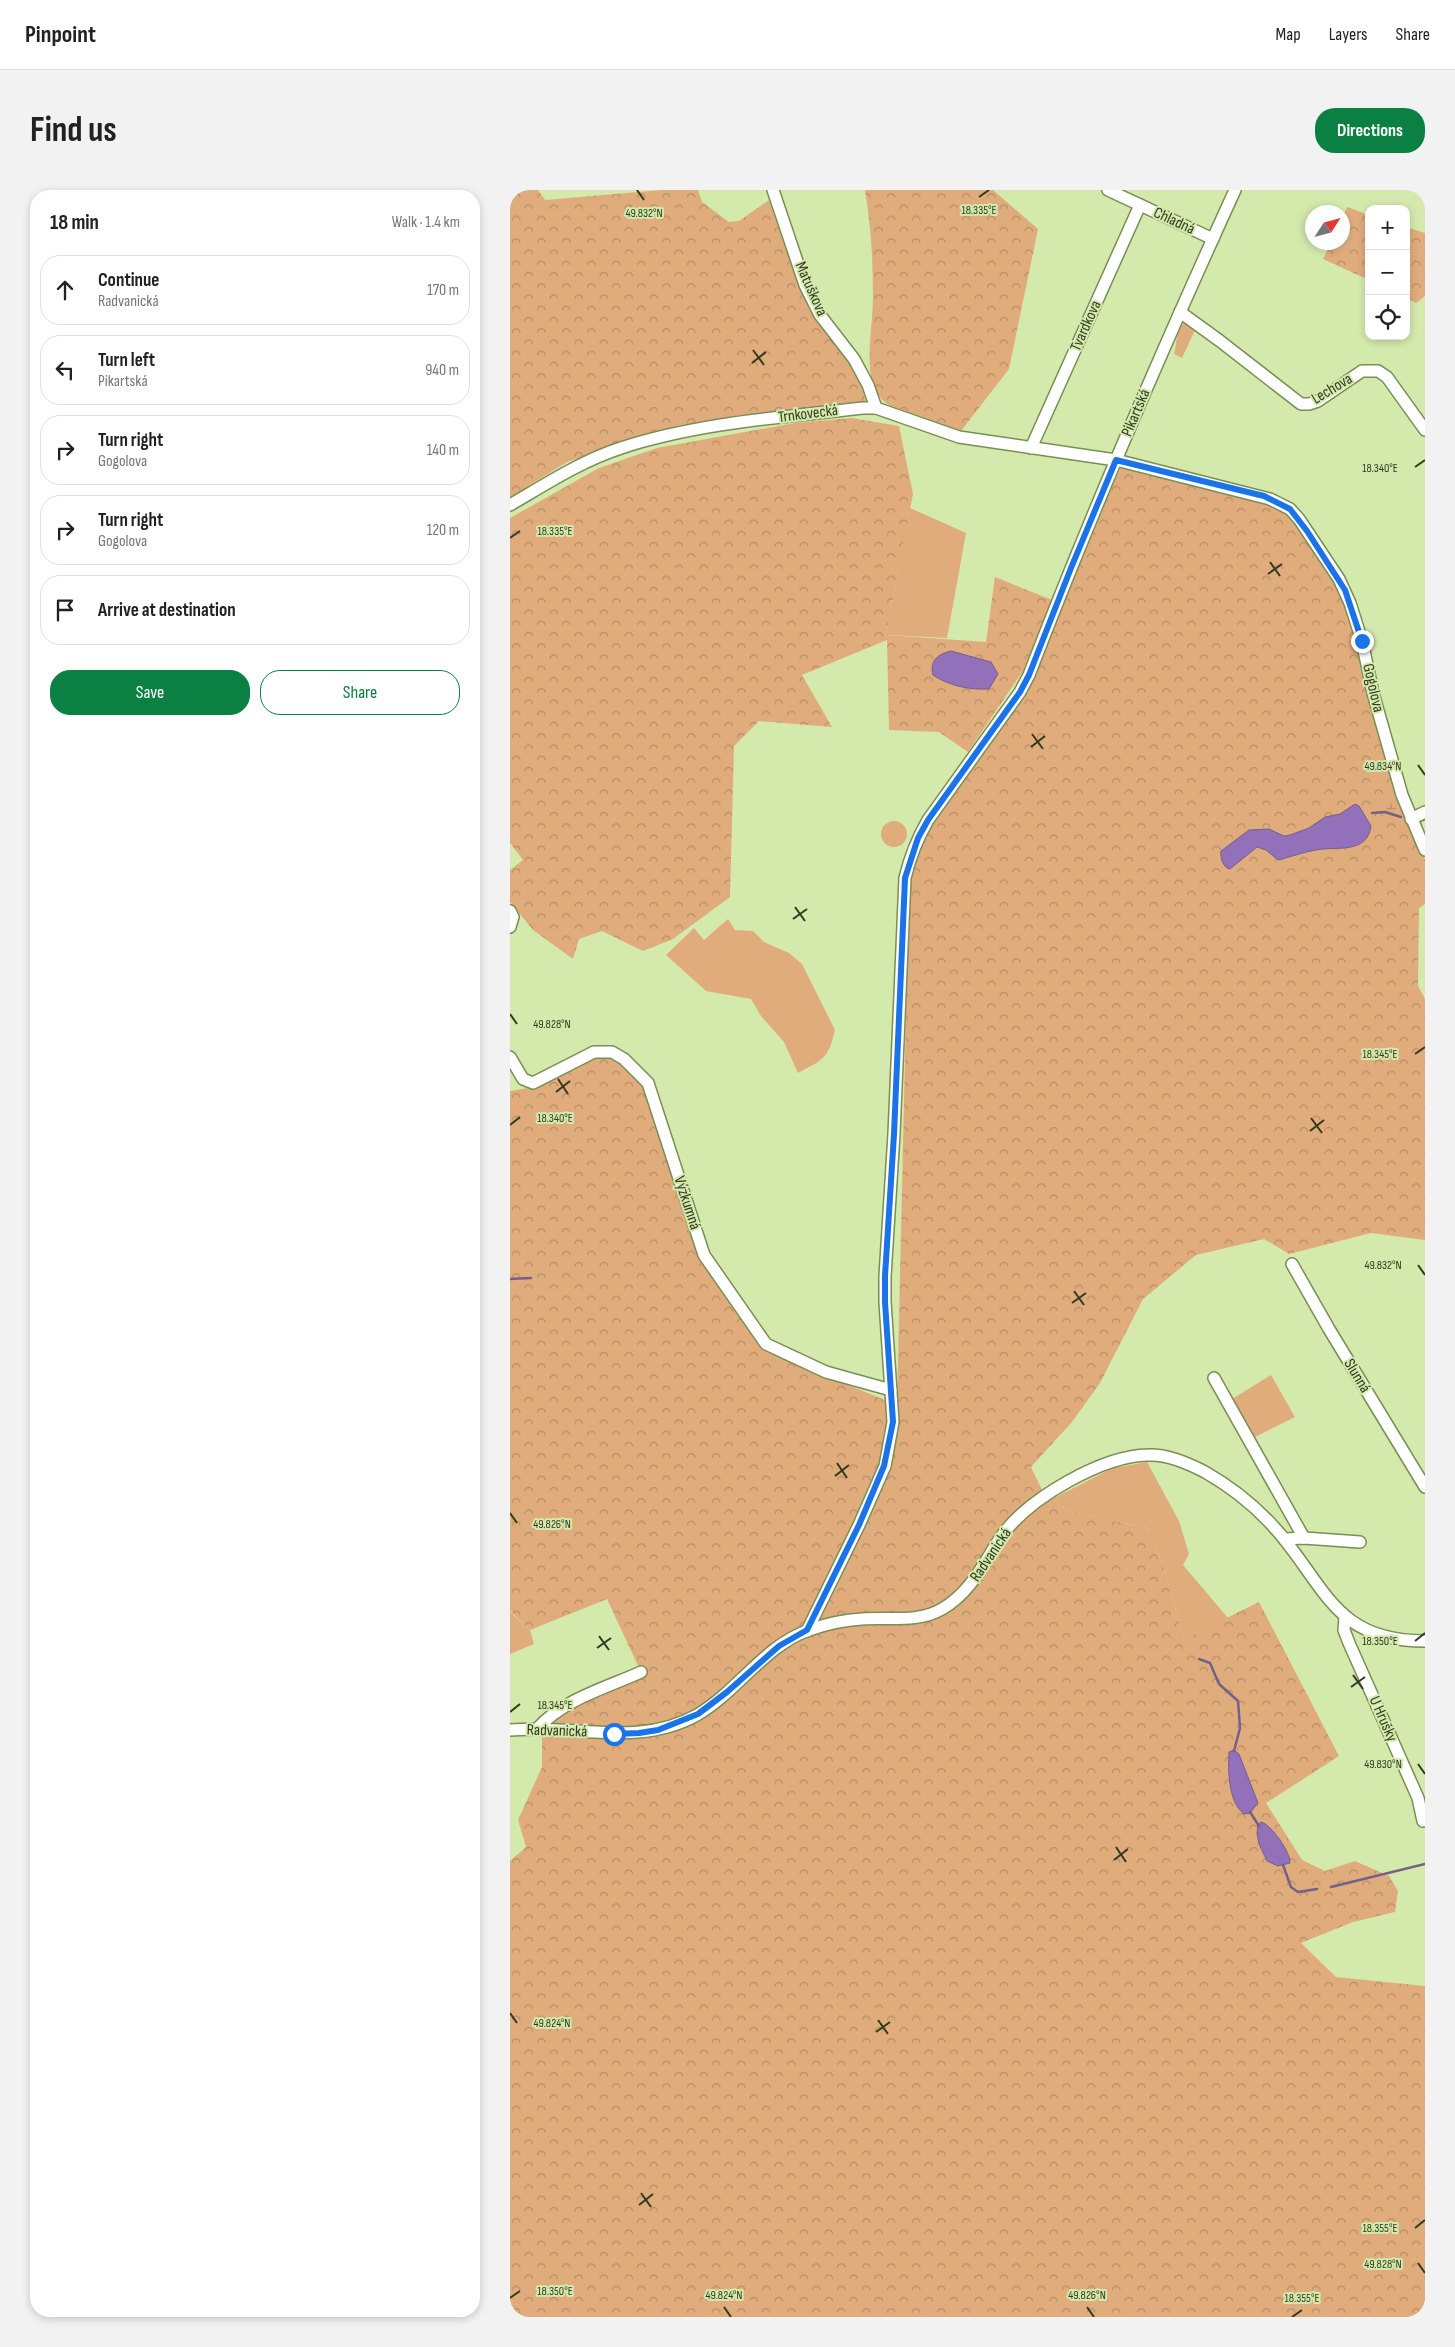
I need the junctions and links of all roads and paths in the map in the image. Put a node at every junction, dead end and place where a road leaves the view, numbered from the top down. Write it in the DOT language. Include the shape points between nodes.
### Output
graph roads {
  1 [pos="773,190"];
  2 [pos="1108,190"];
  3 [pos="1234,190"];
  4 [pos="1140,205"];
  5 [pos="1212,239"];
  6 [pos="1180,312"];
  7 [pos="876,408"];
  8 [pos="1425,430"];
  9 [pos="1031,448"];
  10 [pos="1116,460"];
  11 [pos="510,505"];
  12 [pos="1425,812"];
  13 [pos="1411,819"];
  14 [pos="1425,850"];
  15 [pos="510,911"];
  16 [pos="510,927"];
  17 [pos="510,1057"];
  18 [pos="1292,1264"];
  19 [pos="1214,1378"];
  20 [pos="891,1390"];
  21 [pos="1425,1487"];
  22 [pos="1304,1538"];
  23 [pos="1284,1539"];
  24 [pos="1360,1542"];
  25 [pos="1345,1617"];
  26 [pos="807,1630"];
  27 [pos="1425,1641"];
  28 [pos="641,1672"];
  29 [pos="538,1728"];
  30 [pos="510,1730"];
  31 [pos="1423,1821"];
  1 -- 7 [label="street, Matuškova" via="805,285 820,315 854,359"];
  2 -- 4 [label="street, Chladná"];
  3 -- 5 [label="street, Pikartská"];
  4 -- 5 [label="street, Chladná"];
  4 -- 9 [label="street, Tvardkova"];
  5 -- 6 [label="street, Pikartská"];
  6 -- 8 [label="street, Lechova" via="1301,404 1318,401 1362,372 1378,371 1387,378"];
  6 -- 10 [label="street, Pikartská"];
  7 -- 9 [label="street, Trnkovecká" via="959,437"];
  7 -- 11 [label="street, Trnkovecká" via="764,420 649,440 572,468"];
  9 -- 10 [label="street, Trnkovecká"];
  10 -- 13 [label="street, Gogolova" via="1264,496 1295,514 1328,562 1350,603 1378,712"];
  10 -- 20 [label="street, Pikartská" via="1029,675 928,820 908,865 885,1276"];
  12 -- 13 [label="street"];
  13 -- 14 [label="street, Gogolova"];
  15 -- 16 [label="street" via="513,917"];
  17 -- 20 [label="street, Výzkumná" via="523,1079 533,1083 594,1052 612,1052 624,1059 648,1083 704,1255 766,1344 826,1372"];
  18 -- 21 [label="street, Slunná" via="1328,1330"];
  19 -- 22 [label="street"];
  20 -- 26 [label="street, Pikartská" via="893,1422 884,1466"];
  22 -- 23 [label="street"];
  22 -- 24 [label="street"];
  23 -- 25 [label="street, Radvanická" via="1323,1594"];
  23 -- 26 [label="street, Radvanická" via="1251,1505 1199,1470 1163,1456 1135,1456 1076,1478 1025,1511 1004,1533 974,1580 954,1601 940,1610 917,1617 842,1621"];
  25 -- 27 [label="street, Radvanická" via="1383,1635"];
  25 -- 31 [label="street, U Hrušky" via="1344,1630 1418,1798"];
  26 -- 29 [label="street, Radvanická" via="775,1649 710,1706 674,1725 630,1734"];
  28 -- 29 [label="street" via="563,1707"];
  29 -- 30 [label="street, Radvanická"];
}
